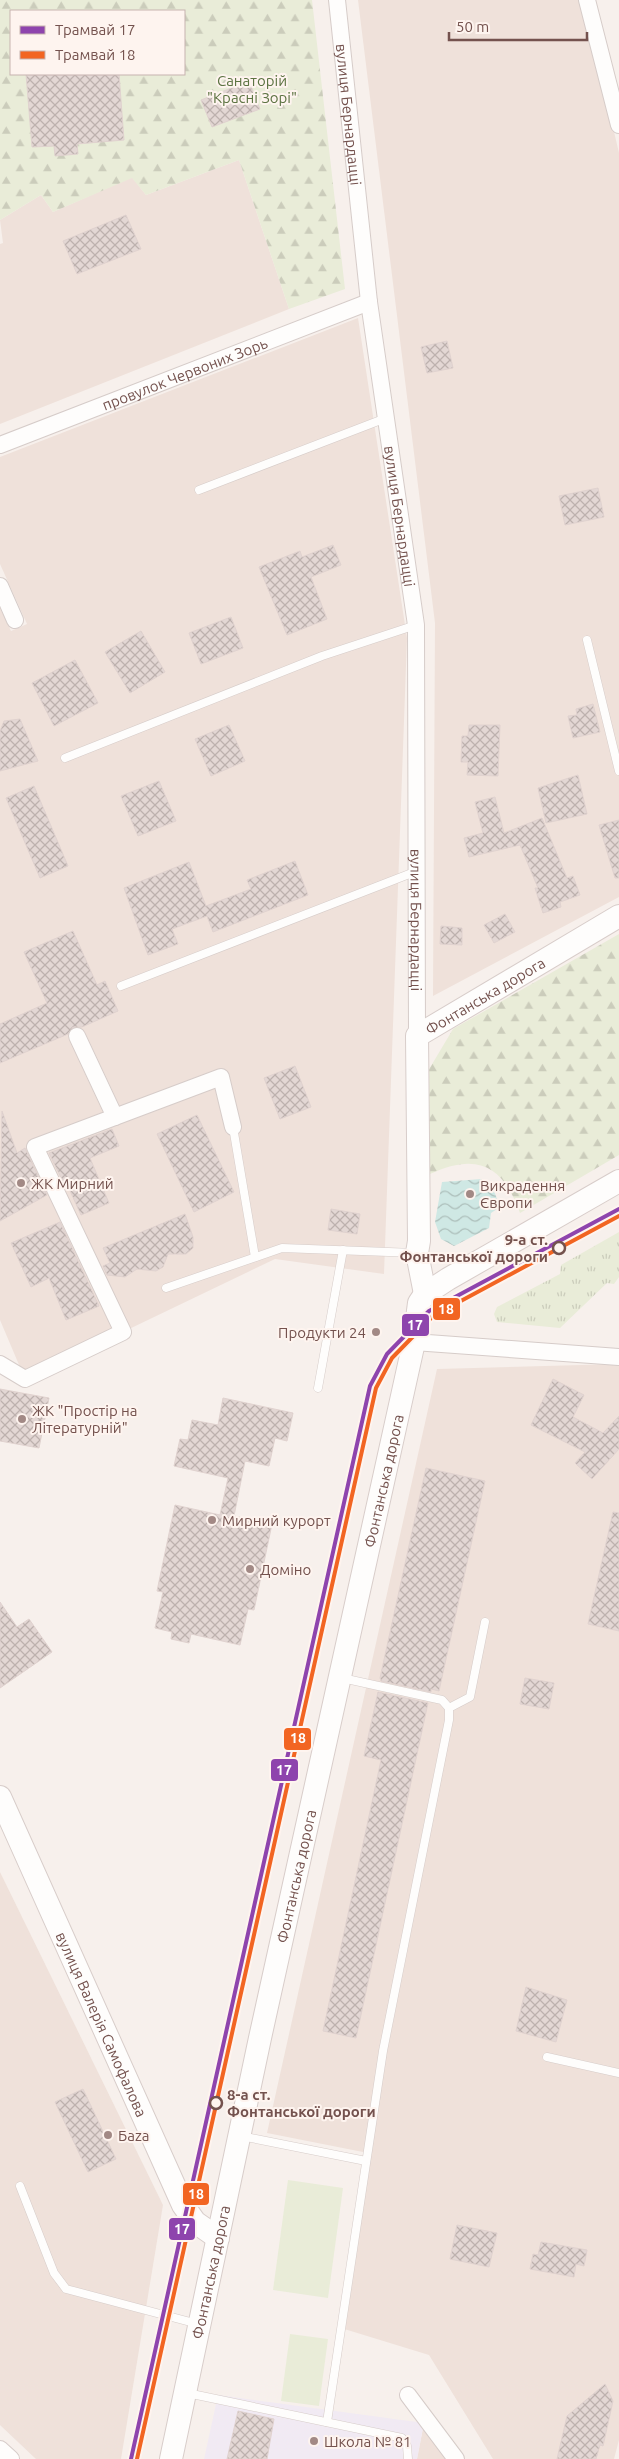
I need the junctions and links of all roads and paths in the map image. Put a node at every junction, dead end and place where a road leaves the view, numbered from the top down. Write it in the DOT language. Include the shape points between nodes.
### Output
graph roads {
  1 [pos="337,0"];
  2 [pos="587,0"];
  3 [pos="619,125"];
  4 [pos="370,302"];
  5 [pos="386,418"];
  6 [pos="0,445"];
  7 [pos="199,490"];
  8 [pos="0,586"];
  9 [pos="15,620"];
  10 [pos="416,625"];
  11 [pos="587,640"];
  12 [pos="65,758"];
  13 [pos="619,771"];
  14 [pos="417,871"];
  15 [pos="619,916"];
  16 [pos="121,986"];
  17 [pos="77,1036"];
  18 [pos="417,1036"];
  19 [pos="114,1117"];
  20 [pos="233,1127"];
  21 [pos="619,1181"];
  22 [pos="343,1250"];
  23 [pos="417,1253"];
  24 [pos="256,1257"];
  25 [pos="166,1288"];
  26 [pos="425,1294"];
  27 [pos="414,1342"];
  28 [pos="619,1357"];
  29 [pos="0,1364"];
  30 [pos="318,1388"];
  31 [pos="485,1622"];
  32 [pos="340,1678"];
  33 [pos="449,1708"];
  34 [pos="0,1797"];
  35 [pos="547,2057"];
  36 [pos="619,2073"];
  37 [pos="240,2136"];
  38 [pos="366,2161"];
  39 [pos="20,2186"];
  40 [pos="218,2238"];
  41 [pos="200,2325"];
  42 [pos="185,2392"];
  43 [pos="408,2396"];
  44 [pos="327,2422"];
  45 [pos="0,2449"];
  46 [pos="11,2459"];
  47 [pos="171,2459"];
  48 [pos="408,2459"];
  49 [pos="456,2459"];
  1 -- 4 [label="street, вулиця Бернардацці"];
  2 -- 3 [label="street"];
  4 -- 5 [label="street, вулиця Бернардацці"];
  4 -- 6 [label="street, провулок Червоних Зорь"];
  5 -- 7 [label="lane"];
  5 -- 10 [label="street, вулиця Бернардацці"];
  8 -- 9 [label="street"];
  10 -- 12 [label="lane" via="322,656"];
  10 -- 14 [label="street, вулиця Бернардацці"];
  11 -- 13 [label="lane"];
  14 -- 16 [label="lane"];
  14 -- 18 [label="street, вулиця Бернардацці"];
  15 -- 18 [label="main road, Фонтанська дорога"];
  17 -- 19 [label="street"];
  18 -- 23 [label="main road, Фонтанська дорога"];
  19 -- 20 [label="street" via="221,1077"];
  19 -- 29 [label="street" via="34,1147 123,1332 25,1379"];
  20 -- 24 [label="lane"];
  21 -- 26 [label="main road"];
  22 -- 23 [label="lane"];
  22 -- 24 [label="lane" via="282,1248"];
  22 -- 30 [label="lane"];
  23 -- 26 [label="main road, Фонтанська дорога"];
  24 -- 25 [label="lane"];
  26 -- 27 [label="main road, Фонтанська дорога" via="419,1303"];
  27 -- 28 [label="street"];
  27 -- 32 [label="main road, Фонтанська дорога"];
  31 -- 33 [label="lane" via="470,1697"];
  32 -- 33 [label="lane" via="442,1700"];
  32 -- 37 [label="main road, Фонтанська дорога"];
  33 -- 38 [label="lane" via="383,2051"];
  34 -- 40 [label="main road, вулиця Валерія Самофалова" via="183,2205 194,2222"];
  35 -- 36 [label="lane"];
  37 -- 38 [label="lane"];
  37 -- 40 [label="main road, Фонтанська дорога"];
  38 -- 44 [label="lane"];
  39 -- 41 [label="lane" via="54,2273 66,2289"];
  40 -- 41 [label="main road, Фонтанська дорога"];
  41 -- 42 [label="main road, Фонтанська дорога"];
  42 -- 44 [label="lane"];
  42 -- 47 [label="main road, Фонтанська дорога"];
  43 -- 49 [label="street"];
  44 -- 48 [label="lane" via="402,2438 407,2446"];
  45 -- 46 [label="street"];
}
